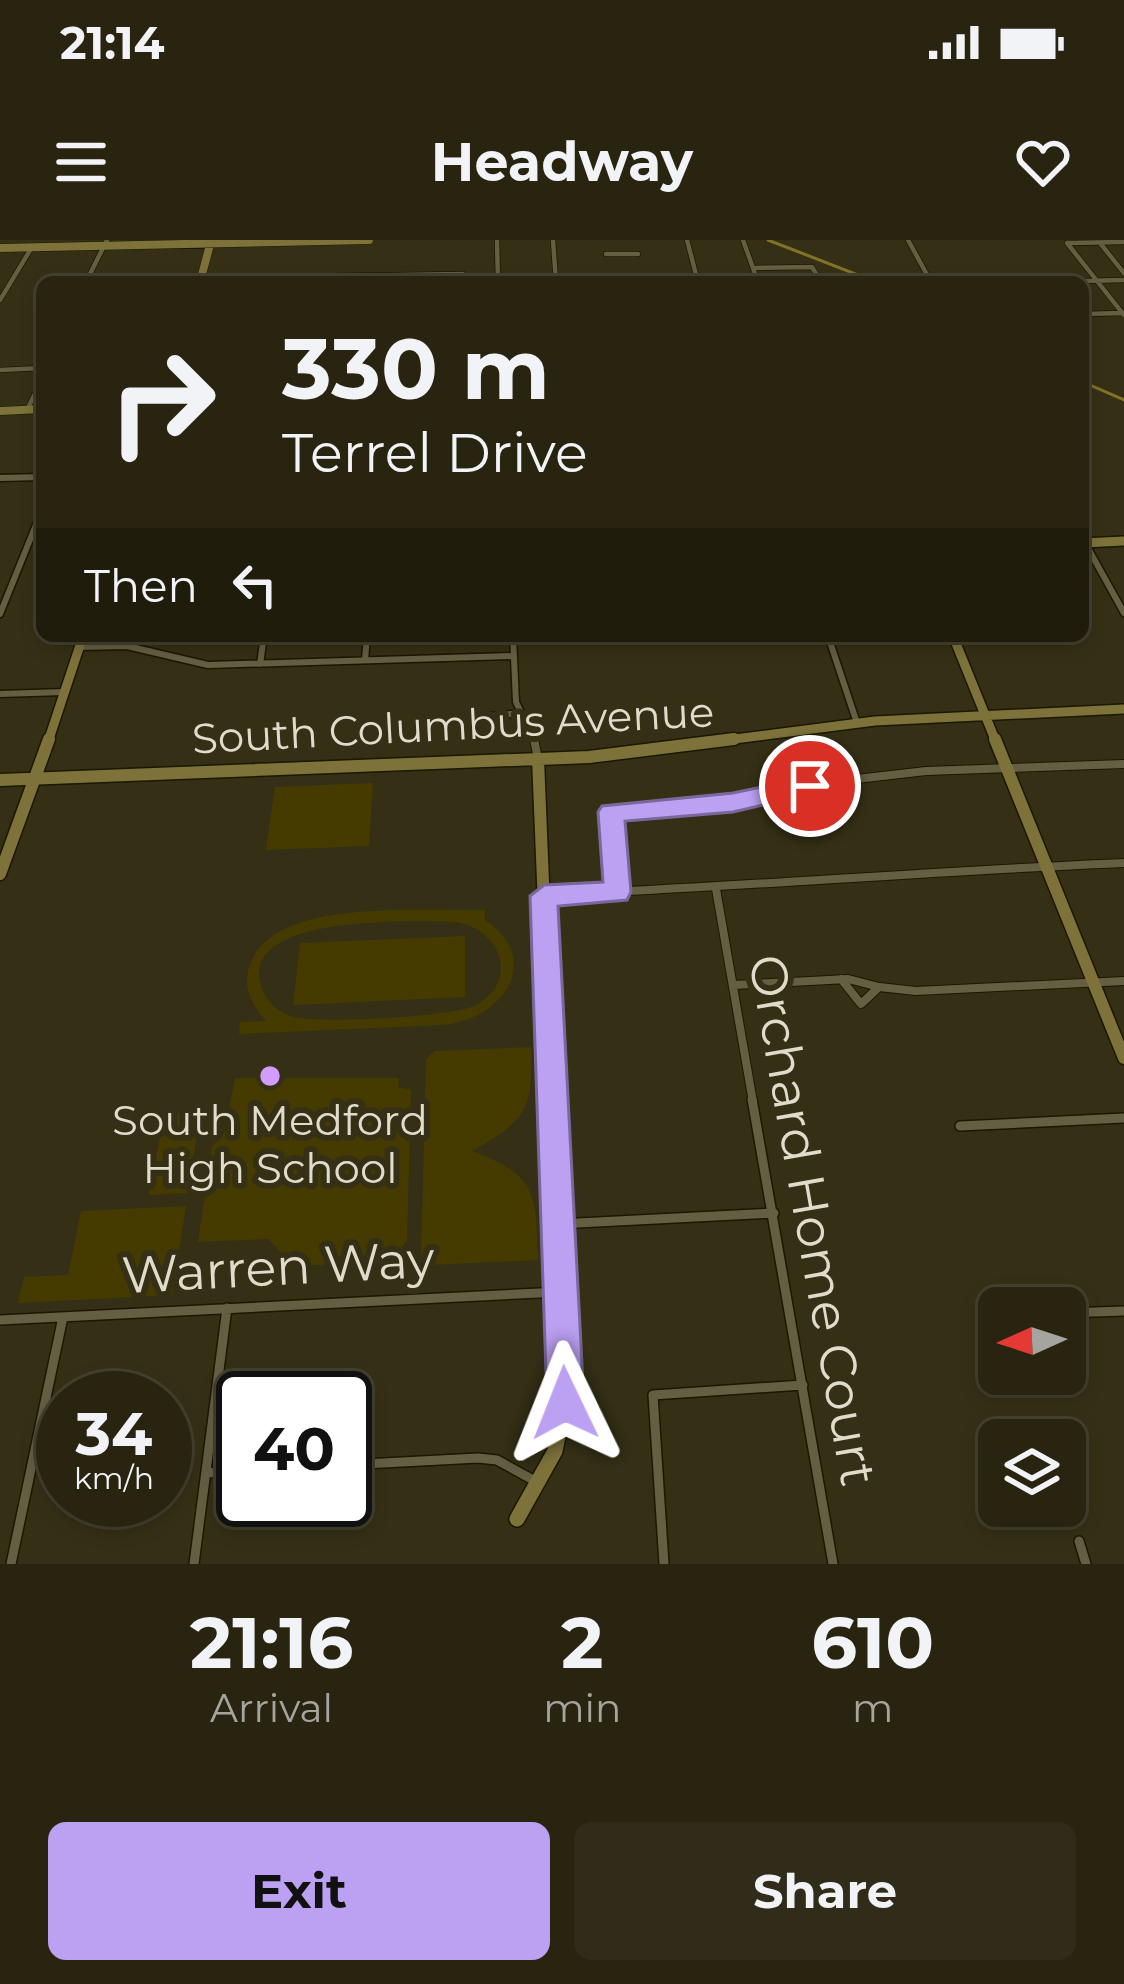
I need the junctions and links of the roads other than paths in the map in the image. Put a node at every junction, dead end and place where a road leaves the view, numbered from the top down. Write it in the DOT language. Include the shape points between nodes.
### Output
graph roads {
  1 [pos="369,240"];
  2 [pos="497,240"];
  3 [pos="554,240"];
  4 [pos="611,240"];
  5 [pos="686,240"];
  6 [pos="743,240"];
  7 [pos="908,240"];
  8 [pos="211,242"];
  9 [pos="1099,242"];
  10 [pos="1124,242"];
  11 [pos="59,243"];
  12 [pos="105,243"];
  13 [pos="1067,243"];
  14 [pos="32,247"];
  15 [pos="0,248"];
  16 [pos="606,254"];
  17 [pos="617,254"];
  18 [pos="638,254"];
  19 [pos="753,268"];
  20 [pos="463,274"];
  21 [pos="89,276"];
  22 [pos="201,276"];
  23 [pos="437,276"];
  24 [pos="499,276"];
  25 [pos="556,276"];
  26 [pos="696,276"];
  27 [pos="756,276"];
  28 [pos="817,276"];
  29 [pos="928,276"];
  30 [pos="1124,276"];
  31 [pos="1089,280"];
  32 [pos="1096,280"];
  33 [pos="0,300"];
  34 [pos="1089,314"];
  35 [pos="1124,314"];
  36 [pos="36,368"];
  37 [pos="0,370"];
  38 [pos="36,391"];
  39 [pos="27,410"];
  40 [pos="36,410"];
  41 [pos="0,411"];
  42 [pos="36,477"];
  43 [pos="0,478"];
  44 [pos="36,525"];
  45 [pos="1089,542"];
  46 [pos="1124,542"];
  47 [pos="1089,552"];
  48 [pos="1122,607"];
  49 [pos="0,614"];
  50 [pos="81,642"];
  51 [pos="90,642"];
  52 [pos="263,642"];
  53 [pos="366,642"];
  54 [pos="513,642"];
  55 [pos="830,642"];
  56 [pos="955,642"];
  57 [pos="513,656"];
  58 [pos="365,660"];
  59 [pos="260,664"];
  60 [pos="64,692"];
  61 [pos="0,694"];
  62 [pos="1124,709"];
  63 [pos="521,712"];
  64 [pos="985,714"];
  65 [pos="433,722"];
  66 [pos="857,723"];
  67 [pos="538,759"];
  68 [pos="1124,764"];
  69 [pos="1006,768"];
  70 [pos="36,779"];
  71 [pos="0,780"];
  72 [pos="1124,863"];
  73 [pos="1046,866"];
  74 [pos="0,874"];
  75 [pos="716,889"];
  76 [pos="617,892"];
  77 [pos="544,896"];
  78 [pos="841,979"];
  79 [pos="1124,981"];
  80 [pos="1093,983"];
  81 [pos="734,985"];
  82 [pos="879,986"];
  83 [pos="1124,1058"];
  84 [pos="1124,1118"];
  85 [pos="960,1126"];
  86 [pos="774,1213"];
  87 [pos="556,1224"];
  88 [pos="560,1292"];
  89 [pos="227,1309"];
  90 [pos="1124,1311"];
  91 [pos="1086,1312"];
  92 [pos="63,1317"];
  93 [pos="0,1320"];
  94 [pos="803,1385"];
  95 [pos="372,1464"];
  96 [pos="216,1472"];
  97 [pos="206,1473"];
  98 [pos="539,1484"];
  99 [pos="517,1519"];
  100 [pos="1079,1541"];
  101 [pos="10,1564"];
  102 [pos="194,1564"];
  103 [pos="664,1564"];
  104 [pos="833,1564"];
  105 [pos="1086,1564"];
  1 -- 8 [label="street"];
  2 -- 24 [label="street"];
  3 -- 25 [label="street"];
  4 -- 17 [label="street"];
  5 -- 26 [label="street"];
  6 -- 19 [label="street"];
  7 -- 29 [label="street"];
  8 -- 12 [label="street"];
  8 -- 22 [label="street"];
  9 -- 10 [label="street"];
  9 -- 13 [label="street"];
  9 -- 30 [label="street"];
  11 -- 12 [label="street"];
  11 -- 14 [label="street"];
  12 -- 21 [label="street"];
  13 -- 32 [label="street"];
  14 -- 15 [label="street"];
  14 -- 33 [label="street"];
  16 -- 17 [label="street"];
  17 -- 18 [label="street"];
  19 -- 27 [label="street"];
  19 -- 28 [label="street" via="812,267"];
  20 -- 23 [label="street"];
  30 -- 32 [label="street"];
  31 -- 32 [label="street"];
  32 -- 35 [label="street"];
  34 -- 35 [label="street"];
  36 -- 37 [label="street"];
  38 -- 39 [label="street"];
  39 -- 40 [label="street"];
  39 -- 41 [label="street"];
  42 -- 43 [label="street"];
  44 -- 49 [label="street"];
  45 -- 46 [label="street"];
  47 -- 48 [label="street"];
  50 -- 60 [label="street"];
  51 -- 59 [label="street" via="201,665"];
  52 -- 59 [label="street"];
  53 -- 58 [label="street"];
  54 -- 57 [label="street"];
  55 -- 66 [label="street"];
  56 -- 64 [label="street"];
  57 -- 58 [label="street"];
  57 -- 63 [label="street"];
  58 -- 59 [label="street"];
  60 -- 61 [label="street"];
  60 -- 70 [label="street"];
  62 -- 64 [label="street, South Columbus Avenue"];
  63 -- 65 [label="street"];
  63 -- 67 [label="street"];
  64 -- 66 [label="street, South Columbus Avenue"];
  64 -- 69 [label="street"];
  66 -- 67 [label="street, South Columbus Avenue"];
  67 -- 70 [label="street, South Columbus Avenue"];
  67 -- 77 [label="street"];
  68 -- 69 [label="street"];
  69 -- 73 [label="street"];
  69 -- 76 [label="street" via="875,776 720,804 611,812"];
  70 -- 71 [label="street, South Columbus Avenue"];
  70 -- 74 [label="street"];
  72 -- 73 [label="street"];
  73 -- 75 [label="street"];
  73 -- 80 [label="street"];
  75 -- 76 [label="street"];
  75 -- 81 [label="street, Orchard Home Court"];
  76 -- 77 [label="street"];
  77 -- 87 [label="street"];
  78 -- 81 [label="street"];
  78 -- 82 [label="street"];
  78 -- 82 [label="street" via="861,1004"];
  79 -- 80 [label="street"];
  80 -- 82 [label="street" via="902,992"];
  80 -- 83 [label="street"];
  81 -- 86 [label="street, Orchard Home Court"];
  84 -- 85 [label="street"];
  86 -- 87 [label="street"];
  86 -- 94 [label="street, Orchard Home Court"];
  87 -- 88 [label="street"];
  88 -- 89 [label="street, Warren Way"];
  88 -- 98 [label="street" via="565,1412"];
  89 -- 92 [label="street, Warren Way"];
  89 -- 97 [label="street"];
  90 -- 91 [label="street"];
  92 -- 93 [label="street, Warren Way"];
  92 -- 101 [label="street"];
  94 -- 103 [label="street" via="653,1395"];
  94 -- 104 [label="street, Orchard Home Court"];
  95 -- 98 [label="street" via="497,1460"];
  96 -- 97 [label="street"];
  97 -- 102 [label="street"];
  98 -- 99 [label="street"];
  100 -- 105 [label="street"];
}
